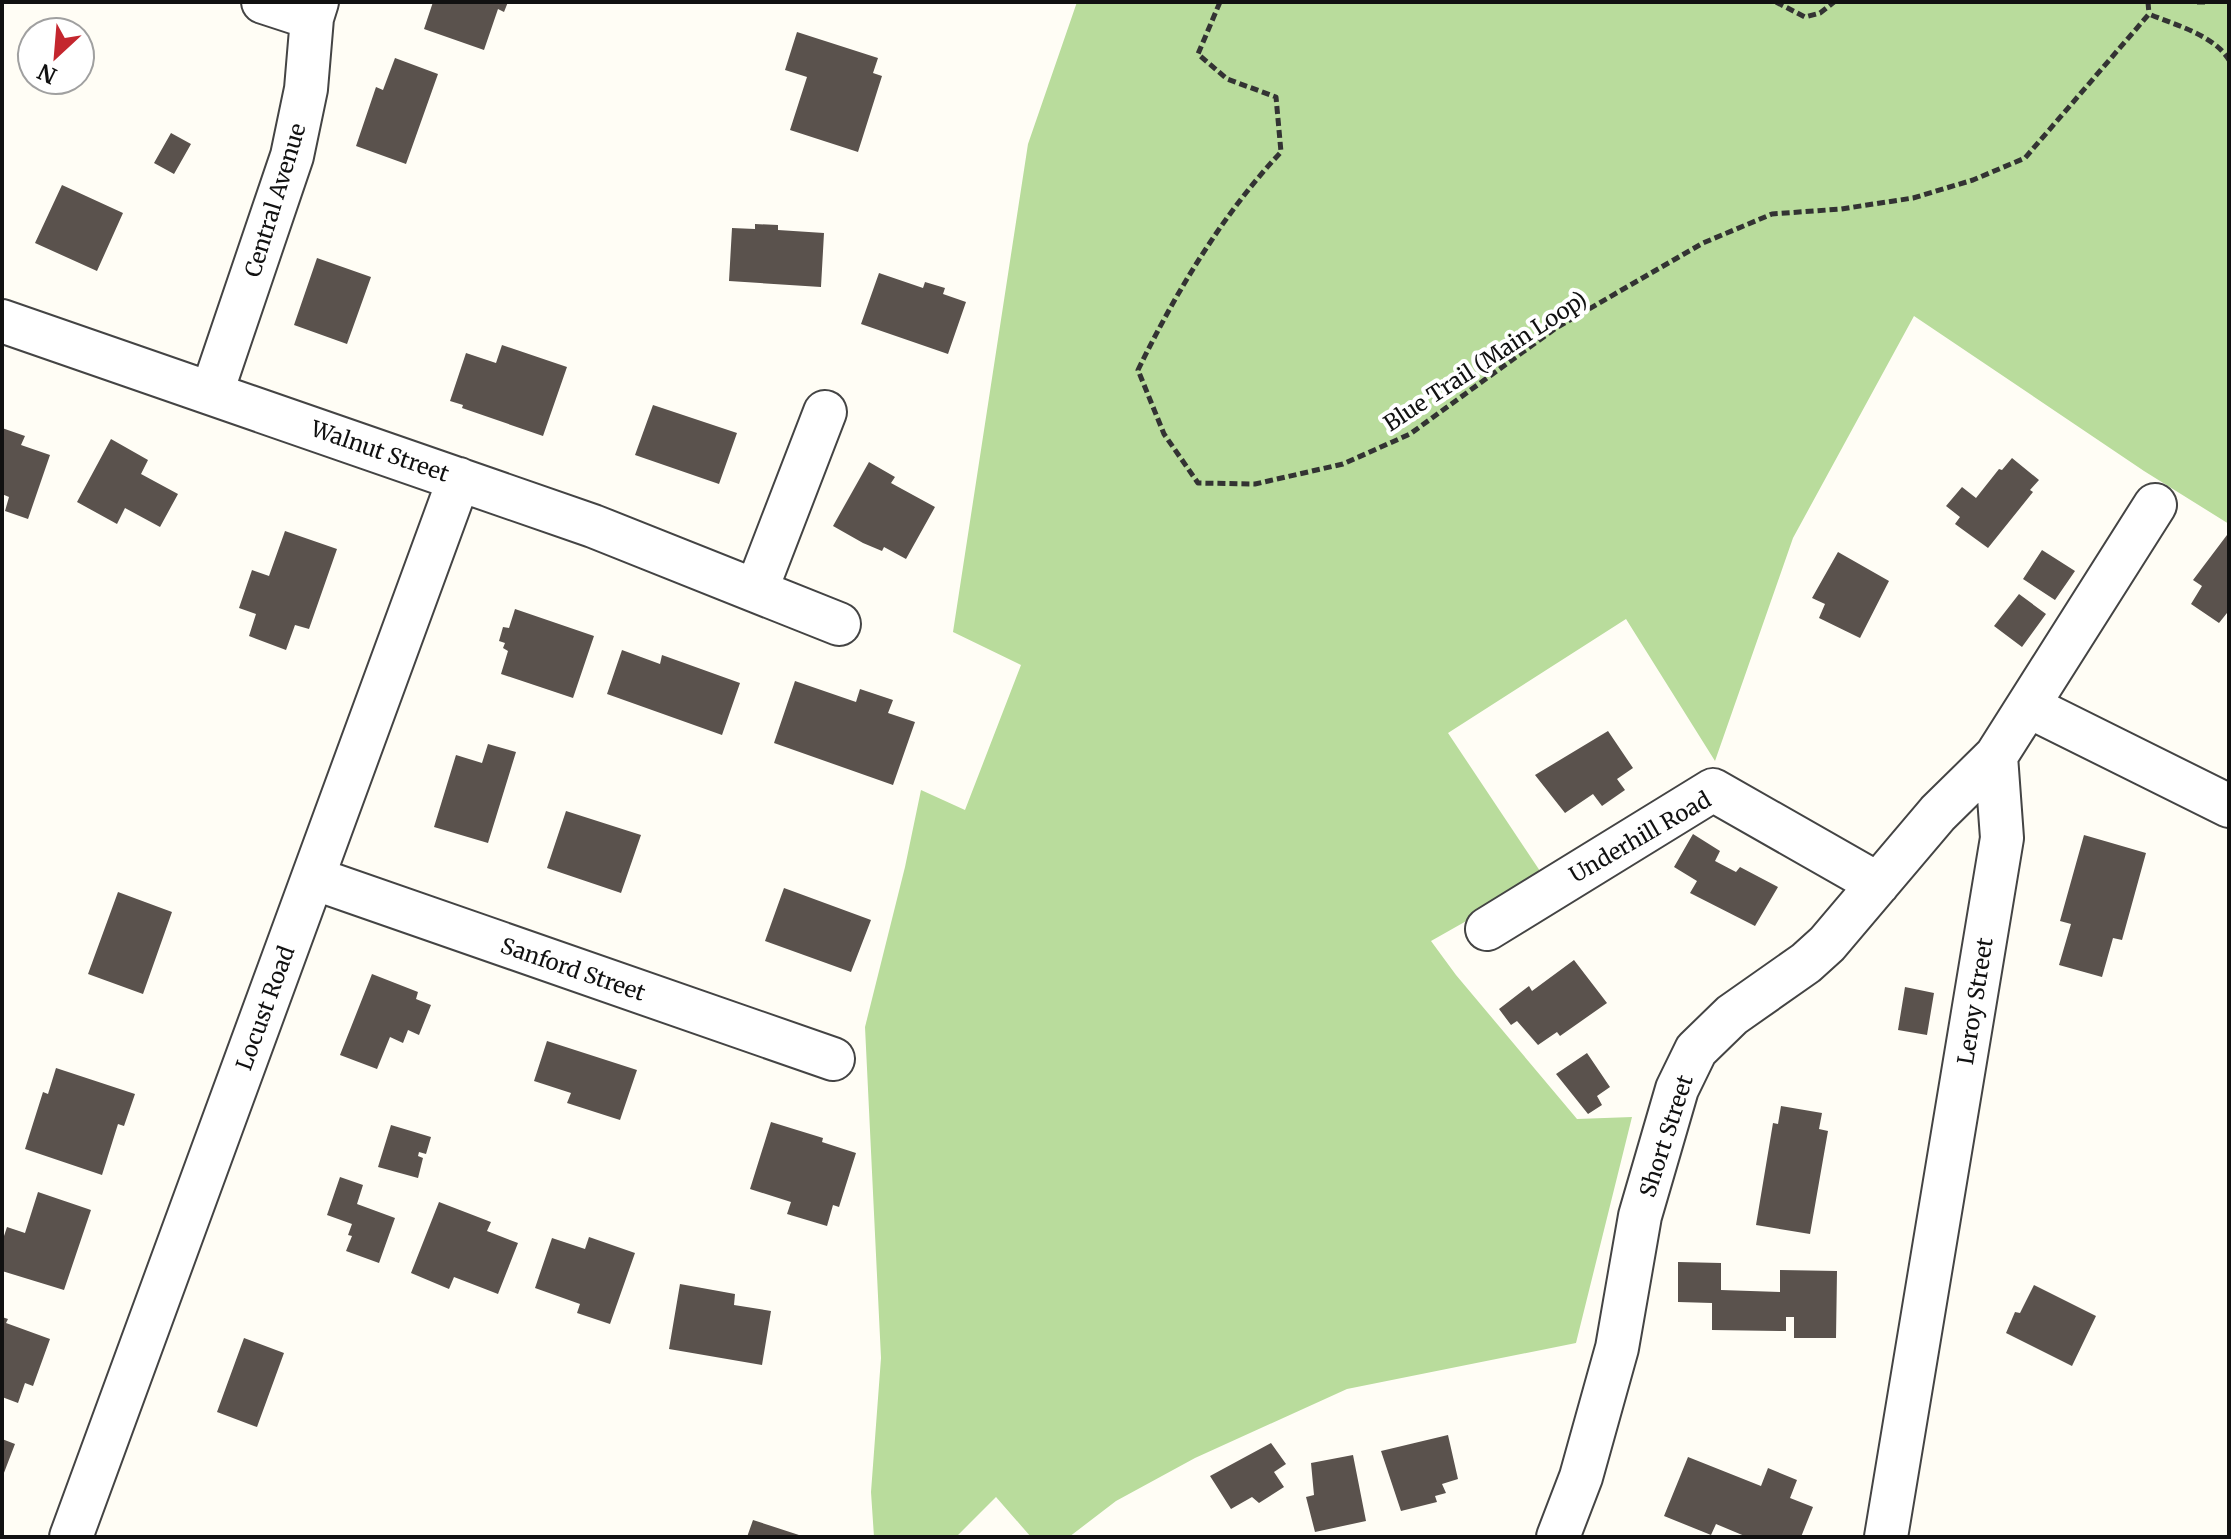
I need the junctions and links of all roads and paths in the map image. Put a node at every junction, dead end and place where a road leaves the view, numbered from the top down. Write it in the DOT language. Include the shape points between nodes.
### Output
graph roads {
  1 [pos="263,2"];
  2 [pos="1220,2"];
  3 [pos="1776,2"];
  4 [pos="1834,2"];
  5 [pos="2148,2"];
  6 [pos="2197,2"];
  7 [pos="2207,2"];
  8 [pos="314,10"];
  9 [pos="2149,14"];
  10 [pos="2229,60"];
  11 [pos="2,321"];
  12 [pos="212,392"];
  13 [pos="825,412"];
  14 [pos="459,479"];
  15 [pos="2155,505"];
  16 [pos="756,591"];
  17 [pos="839,624"];
  18 [pos="2028,706"];
  19 [pos="1996,756"];
  20 [pos="2229,806"];
  21 [pos="313,878"];
  22 [pos="1878,884"];
  23 [pos="1487,929"];
  24 [pos="833,1059"];
  25 [pos="71,1537"];
  26 [pos="1558,1537"];
  27 [pos="1886,1537"];
  1 -- 8 [label="street"];
  2 -- 9 [label="path, Blue Trail (Main Loop)" via="1198,54 1227,79 1276,97 1281,152 1247,188 1161,323 1138,370 1164,434 1198,483 1255,484 1343,464 1410,434 1556,328 1703,243 1772,214 1913,198 2025,158"];
  3 -- 4 [label="path" via="1805,17"];
  5 -- 9 [label="path"];
  6 -- 7 [label="path"];
  8 -- 12 [label="street, Central Avenue" via="292,156"];
  9 -- 10 [label="path" via="2223,49"];
  11 -- 12 [label="street, Walnut Street"];
  12 -- 14 [label="street, Walnut Street"];
  13 -- 16 [label="street"];
  14 -- 16 [label="street, Walnut Street"];
  14 -- 21 [label="street, Locust Road"];
  15 -- 18 [label="street"];
  16 -- 17 [label="street, Walnut Street"];
  18 -- 19 [label="street"];
  18 -- 20 [label="street"];
  19 -- 22 [label="street, Short Street" via="1938,813"];
  19 -- 27 [label="street, Leroy Street" via="2002,838"];
  21 -- 24 [label="street, Sanford Street"];
  21 -- 25 [label="street, Locust Road"];
  22 -- 23 [label="street, Underhill Road" via="1713,790"];
  22 -- 26 [label="street, Short Street" via="1827,944 1732,1015 1696,1050 1677,1089 1644,1202 1617,1348 1581,1477"];
}
